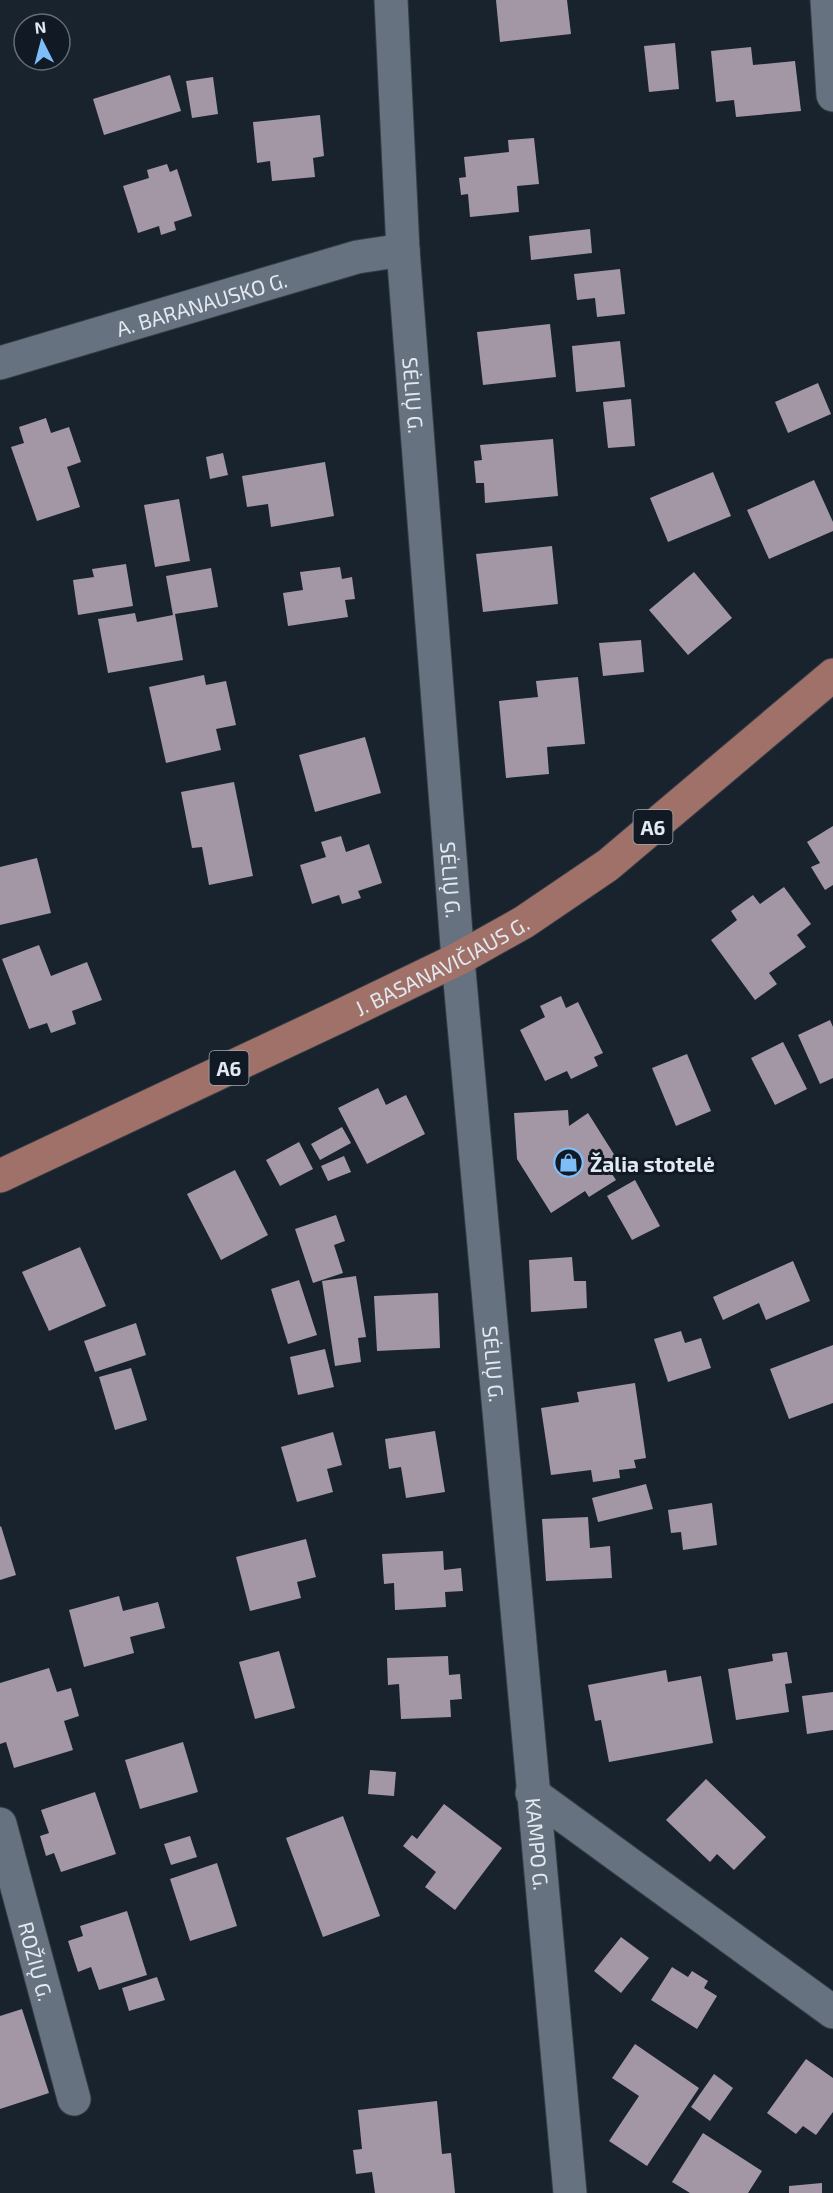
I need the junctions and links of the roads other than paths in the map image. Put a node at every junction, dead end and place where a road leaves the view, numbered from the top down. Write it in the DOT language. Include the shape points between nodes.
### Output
graph roads {
  1 [pos="391,0"];
  2 [pos="826,0"];
  3 [pos="833,95"];
  4 [pos="404,250"];
  5 [pos="0,363"];
  6 [pos="833,675"];
  7 [pos="458,959"];
  8 [pos="0,1176"];
  9 [pos="532,1793"];
  10 [pos="0,1824"];
  11 [pos="833,2012"];
  12 [pos="74,2099"];
  13 [pos="570,2193"];
  1 -- 4 [label="street, SĖLIŲ G."];
  2 -- 3 [label="street"];
  4 -- 5 [label="street, A. BARANAUSKO G." via="357,257"];
  4 -- 7 [label="street, SĖLIŲ G."];
  6 -- 7 [label="main road, J. BASANAVIČIAUS G. / A6" via="608,865 525,922"];
  7 -- 8 [label="main road, J. BASANAVIČIAUS G. / A6"];
  7 -- 9 [label="street, SĖLIŲ G."];
  9 -- 11 [label="street, KAMPO G."];
  9 -- 13 [label="street, KAMPO G."];
  10 -- 12 [label="street, ROŽIŲ G."];
}
